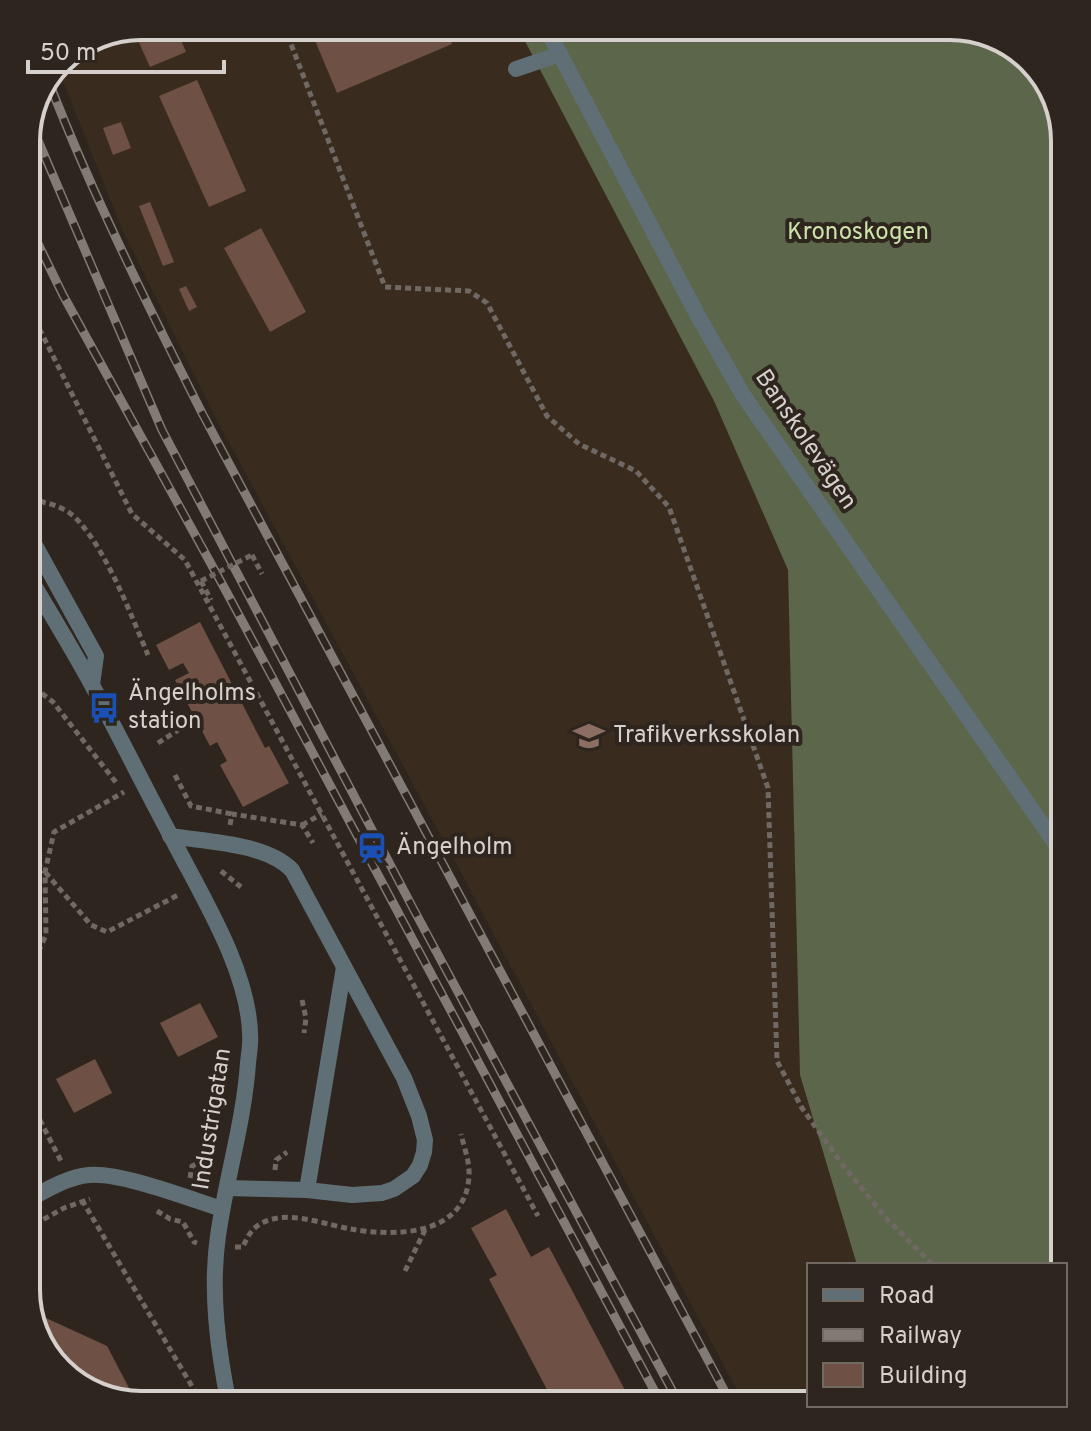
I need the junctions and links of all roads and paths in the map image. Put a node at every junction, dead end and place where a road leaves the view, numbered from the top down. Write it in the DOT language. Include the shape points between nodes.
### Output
graph roads {
  1 [pos="289,40"];
  2 [pos="552,40"];
  3 [pos="560,54"];
  4 [pos="516,69"];
  5 [pos="40,330"];
  6 [pos="40,502"];
  7 [pos="40,554"];
  8 [pos="262,574"];
  9 [pos="40,596"];
  10 [pos="211,600"];
  11 [pos="148,655"];
  12 [pos="92,684"];
  13 [pos="40,692"];
  14 [pos="257,694"];
  15 [pos="247,699"];
  16 [pos="195,719"];
  17 [pos="158,743"];
  18 [pos="175,775"];
  19 [pos="232,814"];
  20 [pos="322,814"];
  21 [pos="302,825"];
  22 [pos="170,836"];
  23 [pos="1051,837"];
  24 [pos="40,865"];
  25 [pos="40,871"];
  26 [pos="221,871"];
  27 [pos="45,872"];
  28 [pos="170,883"];
  29 [pos="241,887"];
  30 [pos="40,948"];
  31 [pos="344,967"];
  32 [pos="302,1000"];
  33 [pos="304,1033"];
  34 [pos="40,1121"];
  35 [pos="461,1134"];
  36 [pos="213,1148"];
  37 [pos="70,1180"];
  38 [pos="227,1188"];
  39 [pos="307,1190"];
  40 [pos="40,1194"];
  41 [pos="98,1197"];
  42 [pos="187,1198"];
  43 [pos="82,1200"];
  44 [pos="148,1206"];
  45 [pos="222,1209"];
  46 [pos="538,1216"];
  47 [pos="40,1221"];
  48 [pos="183,1222"];
  49 [pos="425,1229"];
  50 [pos="217,1246"];
  51 [pos="931,1263"];
  52 [pos="405,1271"];
  53 [pos="195,1391"];
  54 [pos="226,1391"];
  1 -- 51 [label="path" via="385,287 469,291 487,303 547,416 579,444 636,471 669,507 768,788 777,1061 842,1164"];
  2 -- 3 [label="street, Banskolevägen"];
  3 -- 4 [label="street"];
  3 -- 23 [label="street, Banskolevägen" via="743,395"];
  5 -- 14 [label="path" via="132,514 185,560"];
  6 -- 11 [label="path" via="64,509 81,524 114,579"];
  7 -- 12 [label="street, Industrigatan" via="96,656"];
  8 -- 10 [label="path, bridge" via="252,555 201,581"];
  9 -- 12 [label="street, Industrigatan"];
  12 -- 22 [label="street, Industrigatan"];
  13 -- 27 [label="path" via="124,792 54,832"];
  14 -- 15 [label="path"];
  14 -- 20 [label="path"];
  16 -- 17 [label="path"];
  18 -- 19 [label="path" via="191,806"];
  20 -- 21 [label="path"];
  20 -- 46 [label="path"];
  22 -- 31 [label="street" via="263,852 284,862"];
  22 -- 38 [label="street, Industrigatan" via="220,933 248,1012 246,1097"];
  24 -- 27 [label="path"];
  25 -- 27 [label="path"];
  26 -- 29 [label="path"];
  27 -- 28 [label="path" via="91,925 107,932 177,896"];
  27 -- 30 [label="path" via="46,935"];
  31 -- 39 [label="street"];
  31 -- 39 [label="street" via="404,1078 419,1116 424,1152 413,1176 382,1193"];
  32 -- 33 [label="path"];
  34 -- 37 [label="path"];
  35 -- 49 [label="path" via="470,1174 467,1193 446,1219"];
  36 -- 42 [label="path" via="192,1166"];
  37 -- 40 [label="street"];
  37 -- 42 [label="street" via="102,1175"];
  37 -- 43 [label="path"];
  38 -- 39 [label="street"];
  38 -- 45 [label="street, Industrigatan"];
  41 -- 43 [label="path"];
  42 -- 45 [label="street"];
  42 -- 48 [label="path"];
  43 -- 47 [label="path"];
  43 -- 53 [label="path"];
  44 -- 48 [label="path"];
  45 -- 50 [label="street, Industrigatan"];
  48 -- 50 [label="path" via="194,1242"];
  49 -- 50 [label="path" via="388,1233 276,1218 250,1232 243,1247"];
  49 -- 52 [label="path"];
  50 -- 54 [label="street, Industrigatan" via="215,1319"];
}
